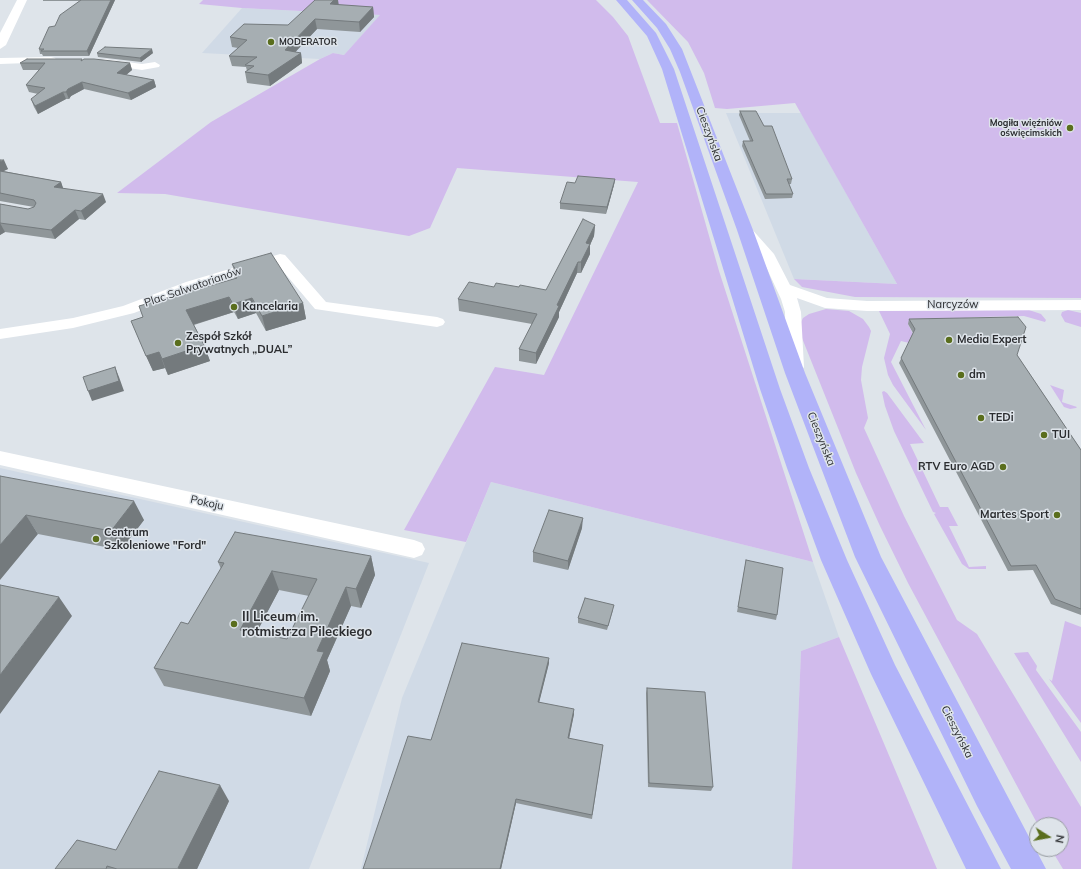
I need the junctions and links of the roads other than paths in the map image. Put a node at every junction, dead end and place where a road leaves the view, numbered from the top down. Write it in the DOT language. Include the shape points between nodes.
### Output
graph roads {
  1 [pos="22,0"];
  2 [pos="621,0"];
  3 [pos="637,0"];
  4 [pos="0,45"];
  5 [pos="61,60"];
  6 [pos="0,61"];
  7 [pos="97,61"];
  8 [pos="155,65"];
  9 [pos="744,230"];
  10 [pos="783,288"];
  11 [pos="825,303"];
  12 [pos="1081,305"];
  13 [pos="793,312"];
  14 [pos="437,322"];
  15 [pos="0,334"];
  16 [pos="795,373"];
  17 [pos="0,458"];
  18 [pos="414,549"];
  19 [pos="984,869"];
  20 [pos="1029,869"];
  1 -- 4 [label="street"];
  2 -- 19 [label="main road, Cieszyńska" via="652,35 668,69 770,389 834,560 885,674"];
  3 -- 9 [label="main road, Cieszyńska" via="662,26 676,49"];
  5 -- 6 [label="street"];
  7 -- 8 [label="street" via="142,67"];
  9 -- 10 [label="street" via="769,257"];
  9 -- 16 [label="main road, Cieszyńska"];
  10 -- 11 [label="street, Narcyzów"];
  10 -- 13 [label="street"];
  11 -- 12 [label="street, Narcyzów" via="867,306"];
  11 -- 13 [label="street, Narcyzów"];
  13 -- 16 [label="street"];
  14 -- 15 [label="street, Plac Salwatorianów" via="321,306 280,258 192,285 128,310 73,323"];
  16 -- 20 [label="main road, Cieszyńska" via="868,557 988,795"];
  17 -- 18 [label="street, Pokoju"];
}
